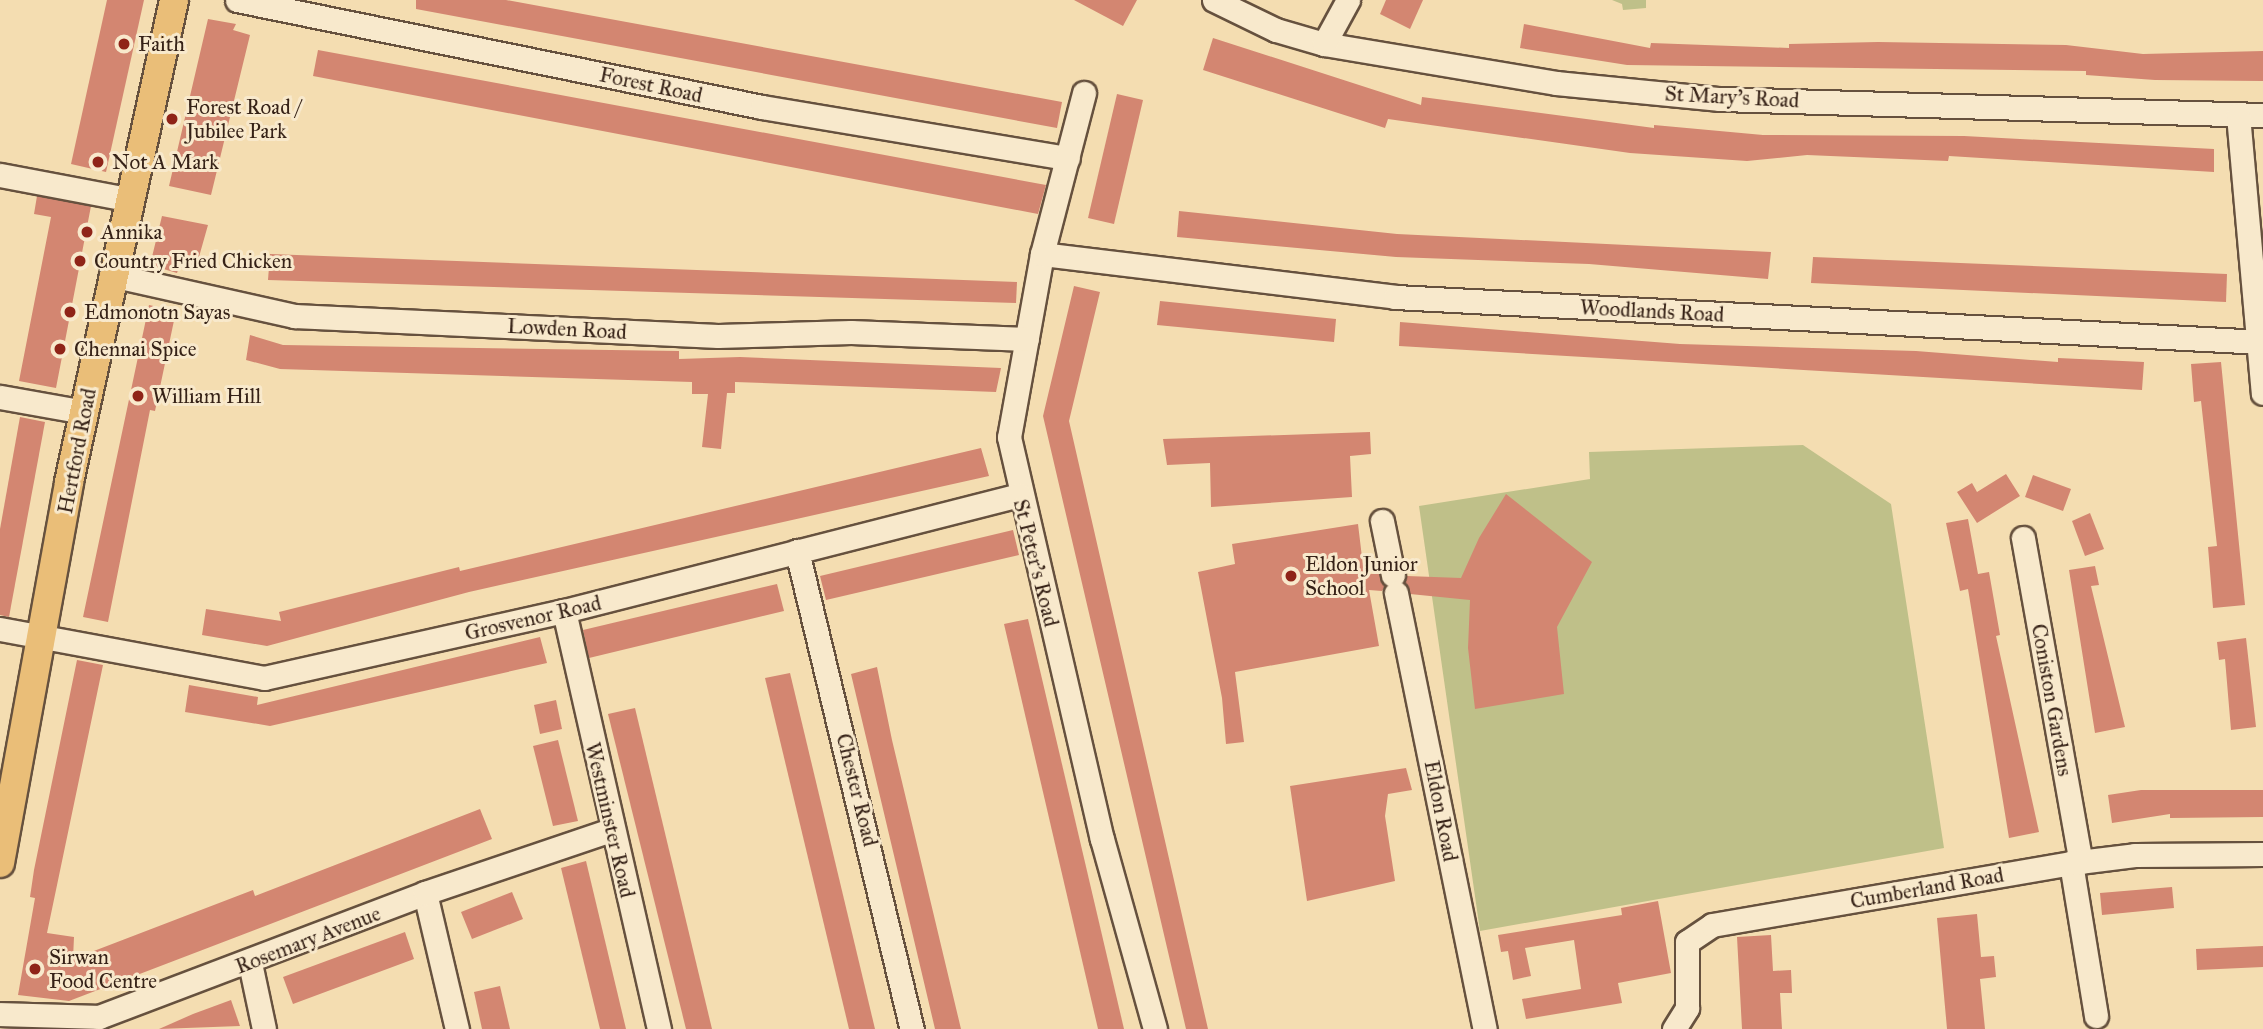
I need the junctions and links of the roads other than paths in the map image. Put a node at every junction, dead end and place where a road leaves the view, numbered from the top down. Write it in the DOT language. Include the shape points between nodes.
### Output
graph roads {
  1 [pos="174,0"];
  2 [pos="237,0"];
  3 [pos="1214,0"];
  4 [pos="1348,0"];
  5 [pos="310,7"];
  6 [pos="1324,44"];
  7 [pos="1084,93"];
  8 [pos="2238,115"];
  9 [pos="2263,115"];
  10 [pos="1068,158"];
  11 [pos="0,175"];
  12 [pos="127,199"];
  13 [pos="1042,254"];
  14 [pos="111,275"];
  15 [pos="1027,339"];
  16 [pos="2261,342"];
  17 [pos="2263,393"];
  18 [pos="0,397"];
  19 [pos="84,412"];
  20 [pos="1019,495"];
  21 [pos="1382,521"];
  22 [pos="2023,538"];
  23 [pos="797,551"];
  24 [pos="564,611"];
  25 [pos="0,629"];
  26 [pos="42,636"];
  27 [pos="611,830"];
  28 [pos="2263,854"];
  29 [pos="0,863"];
  30 [pos="2076,863"];
  31 [pos="425,893"];
  32 [pos="250,963"];
  33 [pos="0,1014"];
  34 [pos="2096,1016"];
  35 [pos="264,1029"];
  36 [pos="457,1029"];
  37 [pos="659,1029"];
  38 [pos="912,1029"];
  39 [pos="1155,1029"];
  40 [pos="1485,1029"];
  41 [pos="1674,1029"];
  1 -- 12 [label="main road, Hertford Road"];
  2 -- 5 [label="street, Forest Road"];
  3 -- 6 [label="street, St Mary's Road" via="1276,30"];
  4 -- 6 [label="street"];
  5 -- 10 [label="street, Forest Road" via="762,107"];
  6 -- 8 [label="street, St Mary's Road" via="1556,83 1720,99"];
  7 -- 10 [label="street, St Peter's Road"];
  8 -- 9 [label="street, St Mary's Road"];
  8 -- 16 [label="street"];
  10 -- 13 [label="street, St Peter's Road"];
  11 -- 12 [label="street"];
  12 -- 14 [label="main road, Hertford Road"];
  13 -- 15 [label="street, St Peter's Road"];
  13 -- 16 [label="street, Woodlands Road" via="1395,297"];
  14 -- 15 [label="street, Lowden Road" via="293,316 718,336 851,332"];
  14 -- 19 [label="main road, Hertford Road"];
  15 -- 20 [label="street, St Peter's Road" via="1009,437"];
  16 -- 17 [label="street"];
  18 -- 19 [label="street"];
  19 -- 26 [label="main road, Hertford Road"];
  20 -- 23 [label="street, Grosvenor Road"];
  20 -- 39 [label="street, St Peter's Road" via="1102,839"];
  21 -- 40 [label="street, Eldon Road"];
  22 -- 30 [label="street, Coniston Gardens"];
  23 -- 24 [label="street, Grosvenor Road"];
  23 -- 38 [label="street, Chester Road"];
  24 -- 26 [label="street, Grosvenor Road" via="264,678"];
  24 -- 27 [label="street, Westminster Road"];
  25 -- 26 [label="street, Grosvenor Road"];
  26 -- 29 [label="main road, Hertford Road"];
  27 -- 31 [label="street, Rosemary Avenue"];
  27 -- 37 [label="street, Westminster Road"];
  28 -- 30 [label="street, Cumberland Road" via="2135,855"];
  30 -- 34 [label="street, Coniston Gardens"];
  30 -- 41 [label="street, Cumberland Road" via="1712,925 1687,942 1687,1008"];
  31 -- 32 [label="street, Rosemary Avenue"];
  31 -- 36 [label="street"];
  32 -- 33 [label="street, Rosemary Avenue" via="99,1017"];
  32 -- 35 [label="street"];
}
